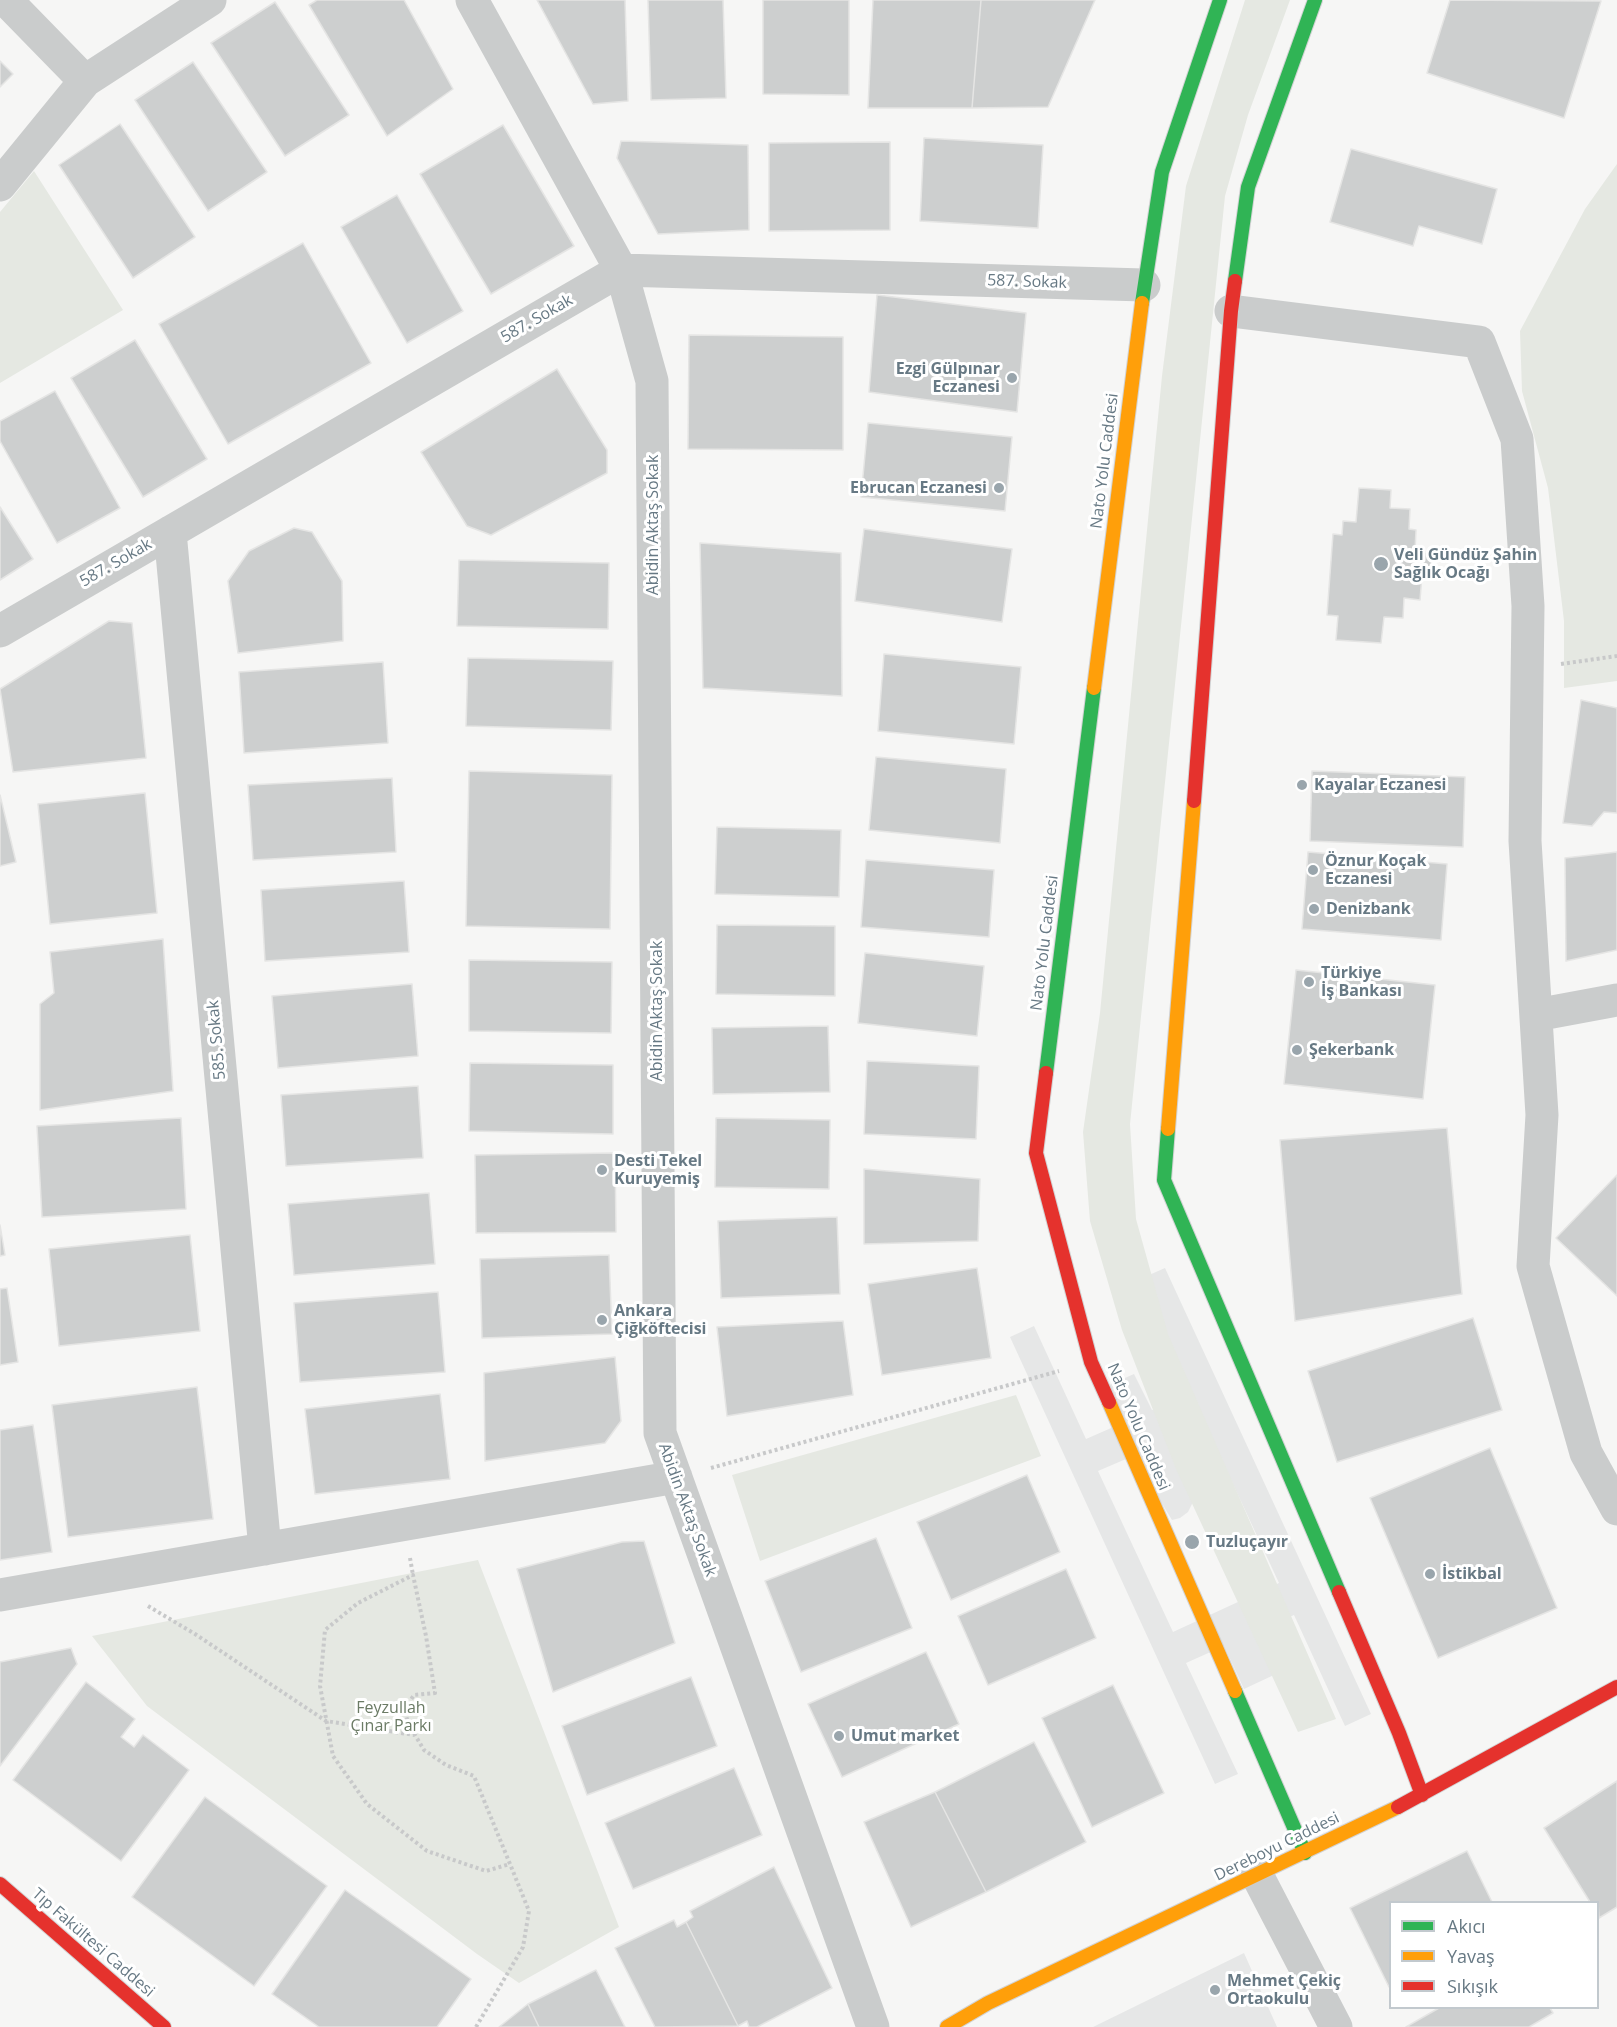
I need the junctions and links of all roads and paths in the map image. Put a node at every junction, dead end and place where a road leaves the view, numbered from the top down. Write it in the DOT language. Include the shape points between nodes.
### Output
graph roads {
  1 [pos="6,0"];
  2 [pos="210,0"];
  3 [pos="472,0"];
  4 [pos="1220,0"];
  5 [pos="1315,0"];
  6 [pos="85,81"];
  7 [pos="0,185"];
  8 [pos="621,270"];
  9 [pos="1144,285"];
  10 [pos="1230,311"];
  11 [pos="170,532"];
  12 [pos="0,631"];
  13 [pos="1617,656"];
  14 [pos="1527,669"];
  15 [pos="1617,1000"];
  16 [pos="1536,1015"];
  17 [pos="1091,1362"];
  18 [pos="676,1477"];
  19 [pos="1617,1509"];
  20 [pos="265,1548"];
  21 [pos="0,1594"];
  22 [pos="147,1606"];
  23 [pos="1617,1687"];
  24 [pos="326,1721"];
  25 [pos="415,1735"];
  26 [pos="1422,1795"];
  27 [pos="1305,1853"];
  28 [pos="510,1864"];
  29 [pos="1257,1875"];
  30 [pos="0,1884"];
  31 [pos="164,2027"];
  32 [pos="476,2027"];
  33 [pos="873,2027"];
  34 [pos="947,2027"];
  35 [pos="1336,2027"];
  1 -- 6 [label="street"];
  2 -- 6 [label="street"];
  3 -- 8 [label="street, Abidin Aktaş Sokak"];
  4 -- 9 [label="main road, Nato Yolu Caddesi" via="1162,172"];
  5 -- 10 [label="main road" via="1248,187"];
  6 -- 7 [label="street"];
  8 -- 9 [label="street, 587. Sokak"];
  8 -- 11 [label="street, 587. Sokak"];
  8 -- 18 [label="street, Abidin Aktaş Sokak" via="652,381 660,1433"];
  9 -- 17 [label="main road, Nato Yolu Caddesi" via="1036,1153"];
  10 -- 14 [label="street" via="1479,342 1517,439 1528,606"];
  10 -- 26 [label="main road" via="1164,1180"];
  11 -- 12 [label="street, 587. Sokak"];
  11 -- 20 [label="street, 585. Sokak"];
  13 -- 14 [label="path"];
  14 -- 16 [label="street" via="1524,841"];
  15 -- 16 [label="street"];
  16 -- 19 [label="street" via="1542,1115 1533,1266 1586,1453"];
  17 -- 18 [label="path"];
  17 -- 27 [label="main road, Nato Yolu Caddesi"];
  18 -- 20 [label="street"];
  18 -- 33 [label="street, Abidin Aktaş Sokak"];
  20 -- 21 [label="street"];
  22 -- 24 [label="path"];
  23 -- 26 [label="main road, Dereboyu Caddesi"];
  24 -- 25 [label="path"];
  24 -- 25 [label="path" via="320,1686 325,1630 358,1603 413,1575 435,1693 414,1695 404,1710"];
  24 -- 28 [label="path" via="333,1756 366,1804 427,1851 486,1871"];
  25 -- 28 [label="path" via="424,1750 446,1765 474,1776"];
  26 -- 27 [label="main road, Dereboyu Caddesi"];
  27 -- 29 [label="main road, Dereboyu Caddesi"];
  28 -- 32 [label="path" via="529,1911 523,1947"];
  29 -- 34 [label="main road, Dereboyu Caddesi" via="988,2003"];
  29 -- 35 [label="street"];
  30 -- 31 [label="main road, Tıp Fakültesi Caddesi"];
}
